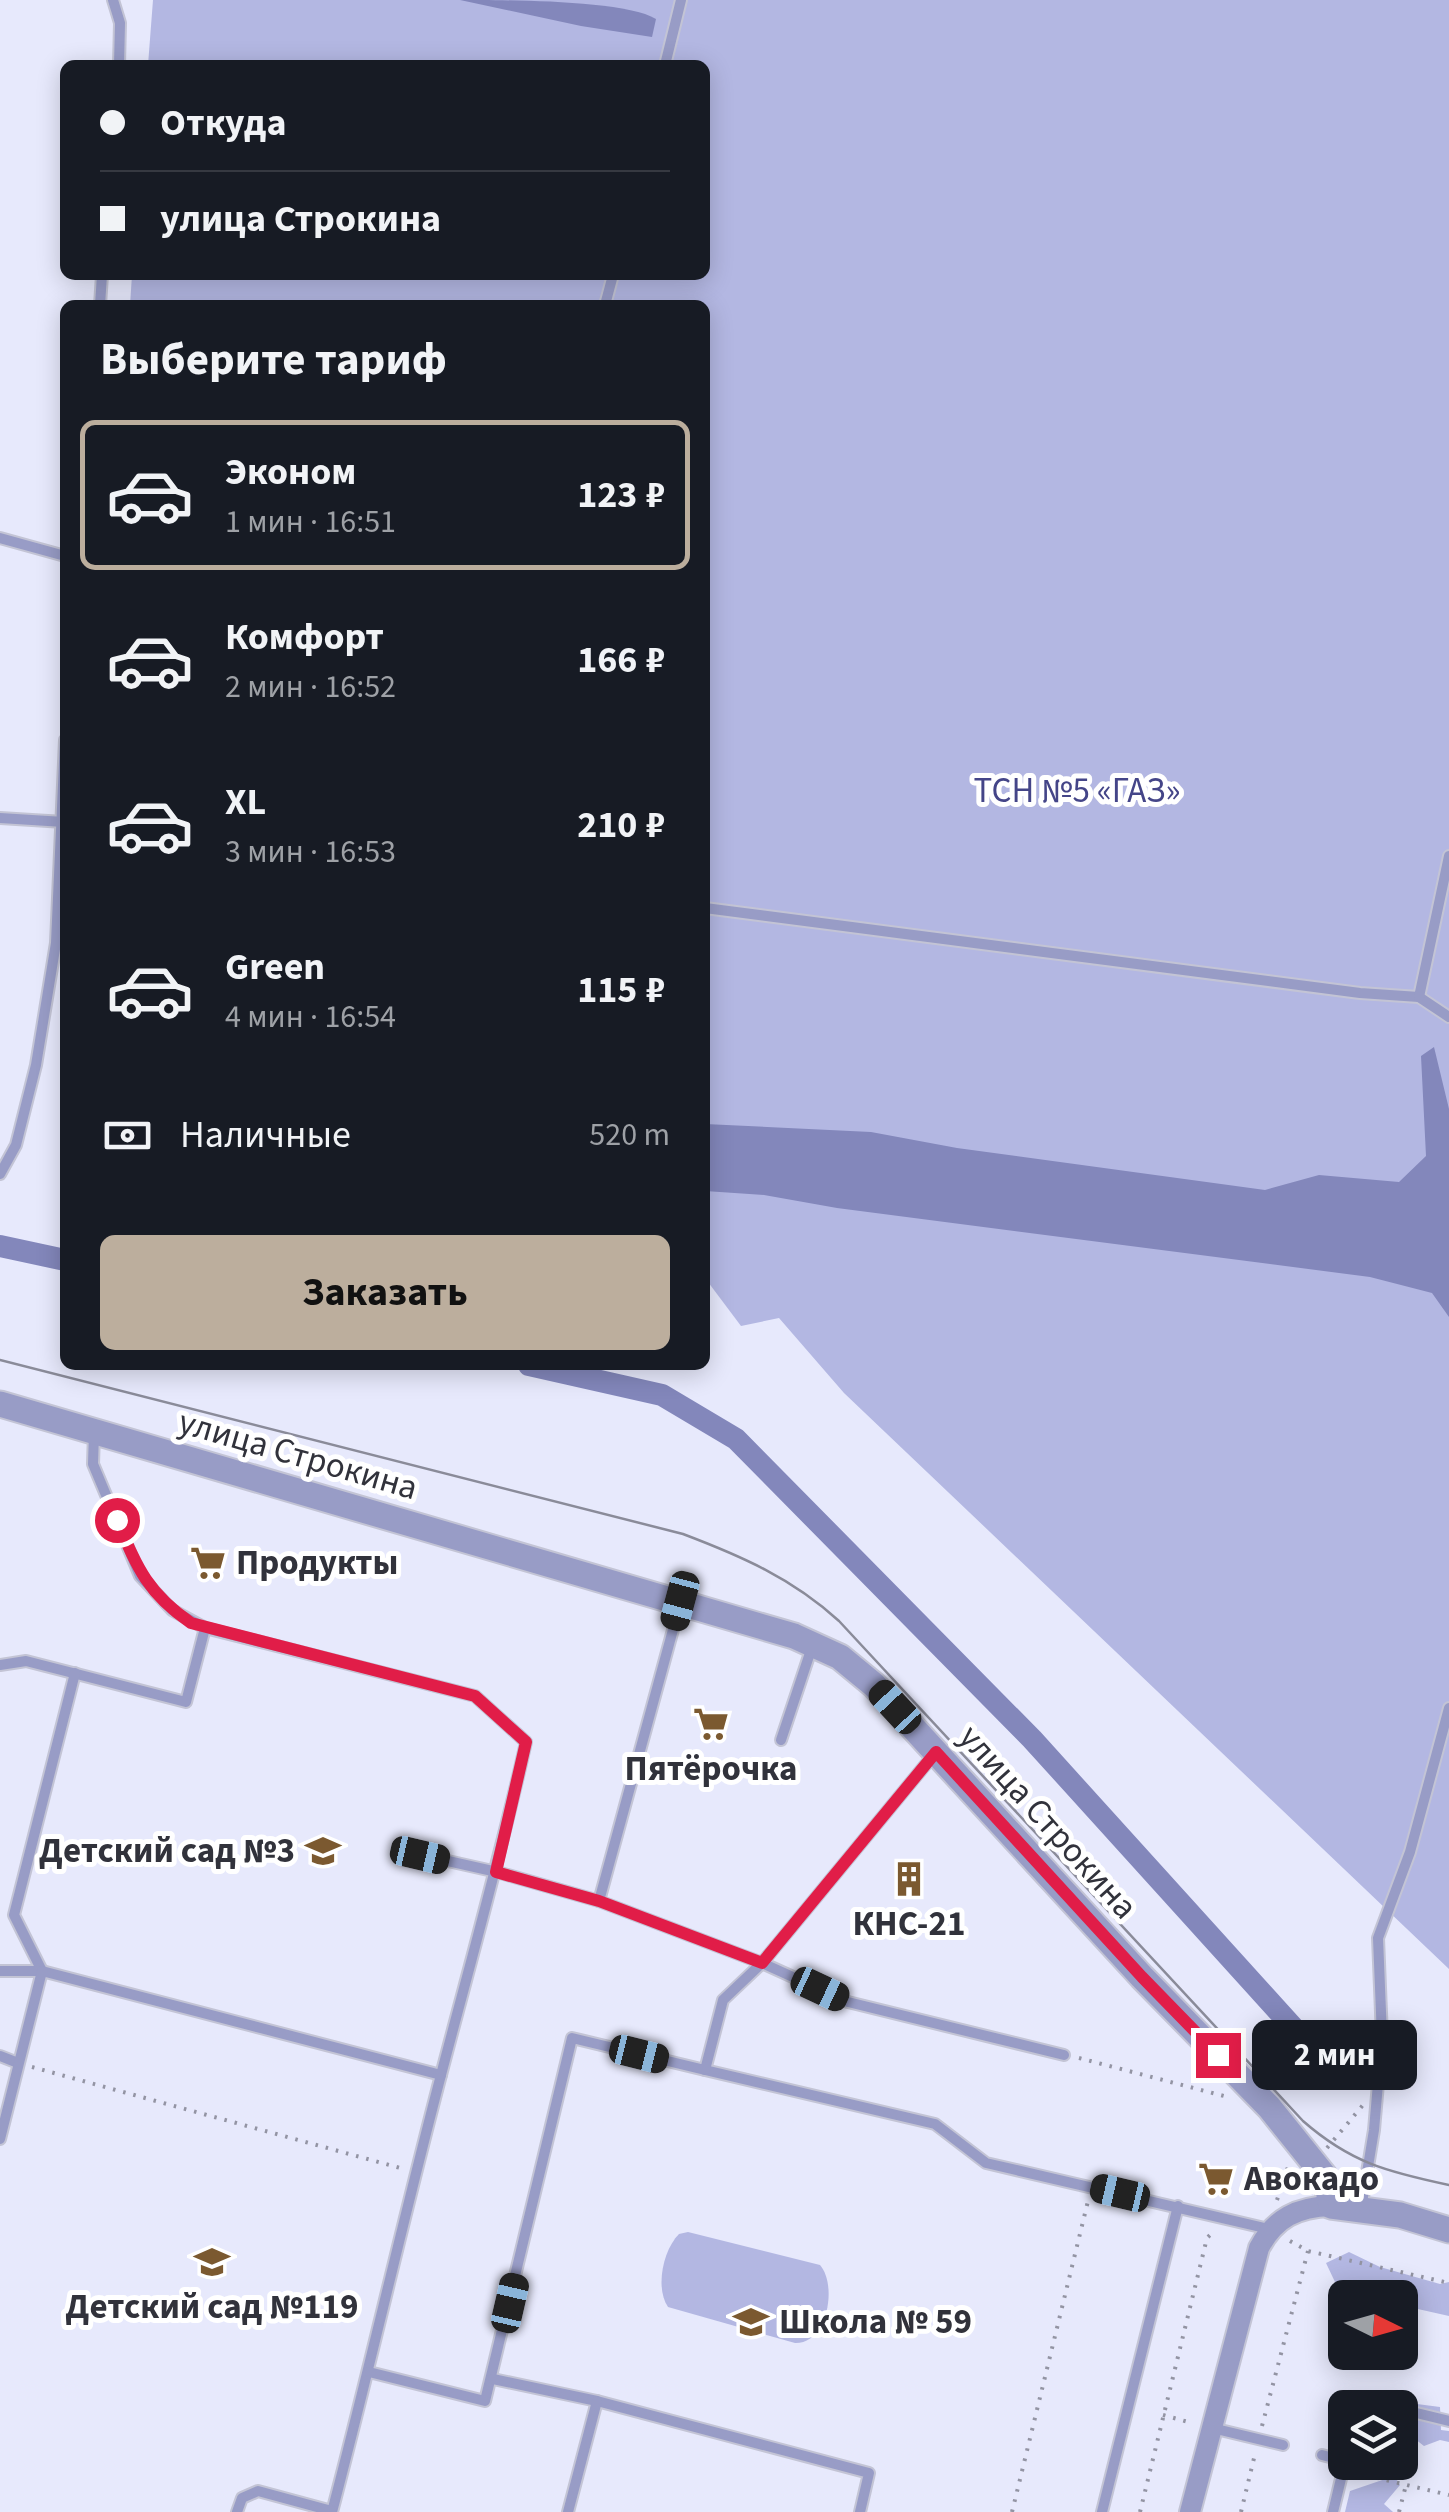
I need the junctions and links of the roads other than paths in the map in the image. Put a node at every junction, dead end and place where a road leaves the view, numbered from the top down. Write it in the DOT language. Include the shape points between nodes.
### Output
graph roads {
  1 [pos="113,0"];
  2 [pos="681,0"];
  3 [pos="119,60"];
  4 [pos="666,60"];
  5 [pos="0,538"];
  6 [pos="60,555"];
  7 [pos="0,818"];
  8 [pos="60,822"];
  9 [pos="1449,856"];
  10 [pos="60,862"];
  11 [pos="710,909"];
  12 [pos="1420,997"];
  13 [pos="1449,1017"];
  14 [pos="0,1174"];
  15 [pos="0,1404"];
  16 [pos="94,1432"];
  17 [pos="680,1601"];
  18 [pos="205,1628"];
  19 [pos="814,1643"];
  20 [pos="0,1664"];
  21 [pos="75,1673"];
  22 [pos="1449,1708"];
  23 [pos="1447,1724"];
  24 [pos="781,1740"];
  25 [pos="936,1752"];
  26 [pos="399,1850"];
  27 [pos="496,1872"];
  28 [pos="599,1901"];
  29 [pos="0,1912"];
  30 [pos="14,1915"];
  31 [pos="762,1963"];
  32 [pos="0,1971"];
  33 [pos="42,1971"];
  34 [pos="1064,2054"];
  35 [pos="0,2056"];
  36 [pos="18,2063"];
  37 [pos="705,2070"];
  38 [pos="441,2075"];
  39 [pos="0,2139"];
  40 [pos="1178,2206"];
  41 [pos="1331,2206"];
  42 [pos="1362,2209"];
  43 [pos="1269,2229"];
  44 [pos="1449,2230"];
  45 [pos="369,2372"];
  46 [pos="492,2379"];
  47 [pos="597,2401"];
  48 [pos="1418,2413"];
  49 [pos="1449,2421"];
  50 [pos="1212,2428"];
  51 [pos="1282,2445"];
  52 [pos="1322,2455"];
  53 [pos="1328,2457"];
  54 [pos="1340,2480"];
  55 [pos="237,2512"];
  56 [pos="332,2512"];
  57 [pos="568,2512"];
  58 [pos="860,2512"];
  59 [pos="1102,2512"];
  60 [pos="1190,2512"];
  61 [pos="1333,2512"];
  1 -- 3 [label="lane"];
  2 -- 4 [label="lane"];
  5 -- 6 [label="lane"];
  7 -- 8 [label="lane"];
  9 -- 12 [label="lane"];
  10 -- 14 [label="lane" via="56,942 36,1065 16,1144"];
  11 -- 12 [label="lane"];
  12 -- 13 [label="lane"];
  15 -- 16 [label="street, улица Строкина"];
  16 -- 17 [label="street, улица Строкина"];
  16 -- 18 [label="lane" via="93,1464 140,1576 172,1610"];
  17 -- 19 [label="street, улица Строкина"];
  17 -- 28 [label="lane"];
  18 -- 21 [label="lane" via="186,1702"];
  18 -- 27 [label="lane" via="475,1696 526,1742"];
  19 -- 24 [label="lane"];
  19 -- 25 [label="street, улица Строкина" via="874,1685"];
  20 -- 21 [label="lane" via="26,1661"];
  21 -- 30 [label="lane"];
  22 -- 23 [label="lane"];
  23 -- 42 [label="lane" via="1378,1938 1382,2037"];
  25 -- 31 [label="lane"];
  25 -- 41 [label="street, улица Строкина" via="1269,2107 1326,2178"];
  26 -- 27 [label="lane"];
  27 -- 28 [label="lane"];
  27 -- 38 [label="lane"];
  28 -- 31 [label="lane"];
  29 -- 30 [label="lane"];
  30 -- 33 [label="lane"];
  31 -- 34 [label="lane" via="848,2002"];
  31 -- 37 [label="lane" via="723,2000"];
  32 -- 33 [label="lane"];
  33 -- 36 [label="lane"];
  33 -- 38 [label="lane"];
  35 -- 36 [label="lane"];
  36 -- 39 [label="lane"];
  37 -- 40 [label="lane" via="935,2124 986,2163"];
  37 -- 46 [label="lane" via="572,2038"];
  38 -- 45 [label="lane"];
  40 -- 43 [label="lane"];
  40 -- 59 [label="lane"];
  41 -- 42 [label="street"];
  41 -- 43 [label="street" via="1293,2212"];
  42 -- 44 [label="street"];
  43 -- 50 [label="street"];
  45 -- 46 [label="lane" via="485,2401"];
  45 -- 56 [label="lane"];
  46 -- 47 [label="lane"];
  47 -- 57 [label="lane"];
  47 -- 58 [label="lane" via="869,2473"];
  48 -- 49 [label="lane"];
  50 -- 51 [label="lane"];
  50 -- 60 [label="street"];
  52 -- 53 [label="lane"];
  54 -- 61 [label="lane"];
  55 -- 56 [label="lane" via="242,2498 258,2491"];
}
